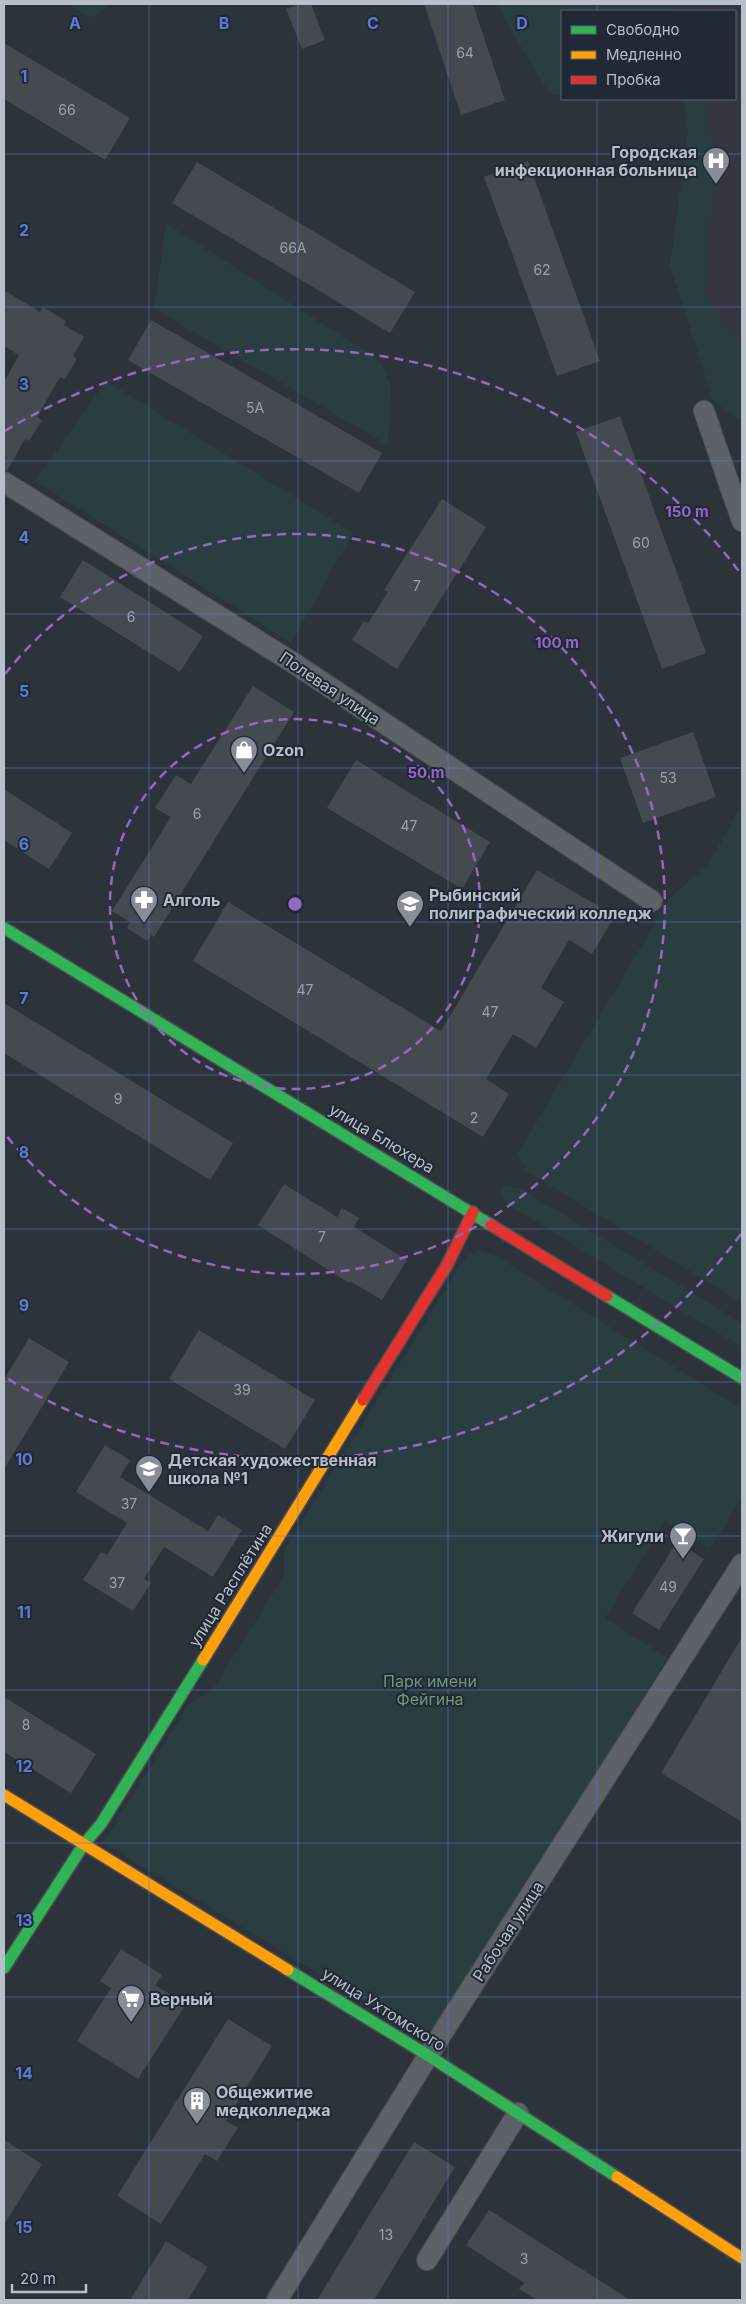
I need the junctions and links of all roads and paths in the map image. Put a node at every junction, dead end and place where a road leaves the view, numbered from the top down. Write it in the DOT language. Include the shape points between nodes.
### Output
graph roads {
  1 [pos="704,411"];
  2 [pos="4,482"];
  3 [pos="742,522"];
  4 [pos="652,901"];
  5 [pos="4,928"];
  6 [pos="473,1212"];
  7 [pos="742,1378"];
  8 [pos="742,1564"];
  9 [pos="4,1795"];
  10 [pos="84,1844"];
  11 [pos="4,1968"];
  12 [pos="429,2056"];
  13 [pos="518,2113"];
  14 [pos="742,2258"];
  15 [pos="427,2260"];
  16 [pos="278,2300"];
  1 -- 3 [label="street"];
  2 -- 4 [label="street, Полевая улица" via="292,662"];
  5 -- 6 [label="street, улица Блюхера"];
  6 -- 7 [label="street, улица Блюхера"];
  6 -- 10 [label="street, улица Расплётина" via="447,1265 101,1824"];
  8 -- 12 [label="street, Рабочая улица"];
  9 -- 10 [label="street, улица Ухтомского"];
  10 -- 11 [label="street, улица Расплётина"];
  10 -- 12 [label="street, улица Ухтомского"];
  12 -- 13 [label="street, улица Ухтомского"];
  12 -- 16 [label="street, Рабочая улица"];
  13 -- 14 [label="street, улица Ухтомского"];
  13 -- 15 [label="street"];
}
